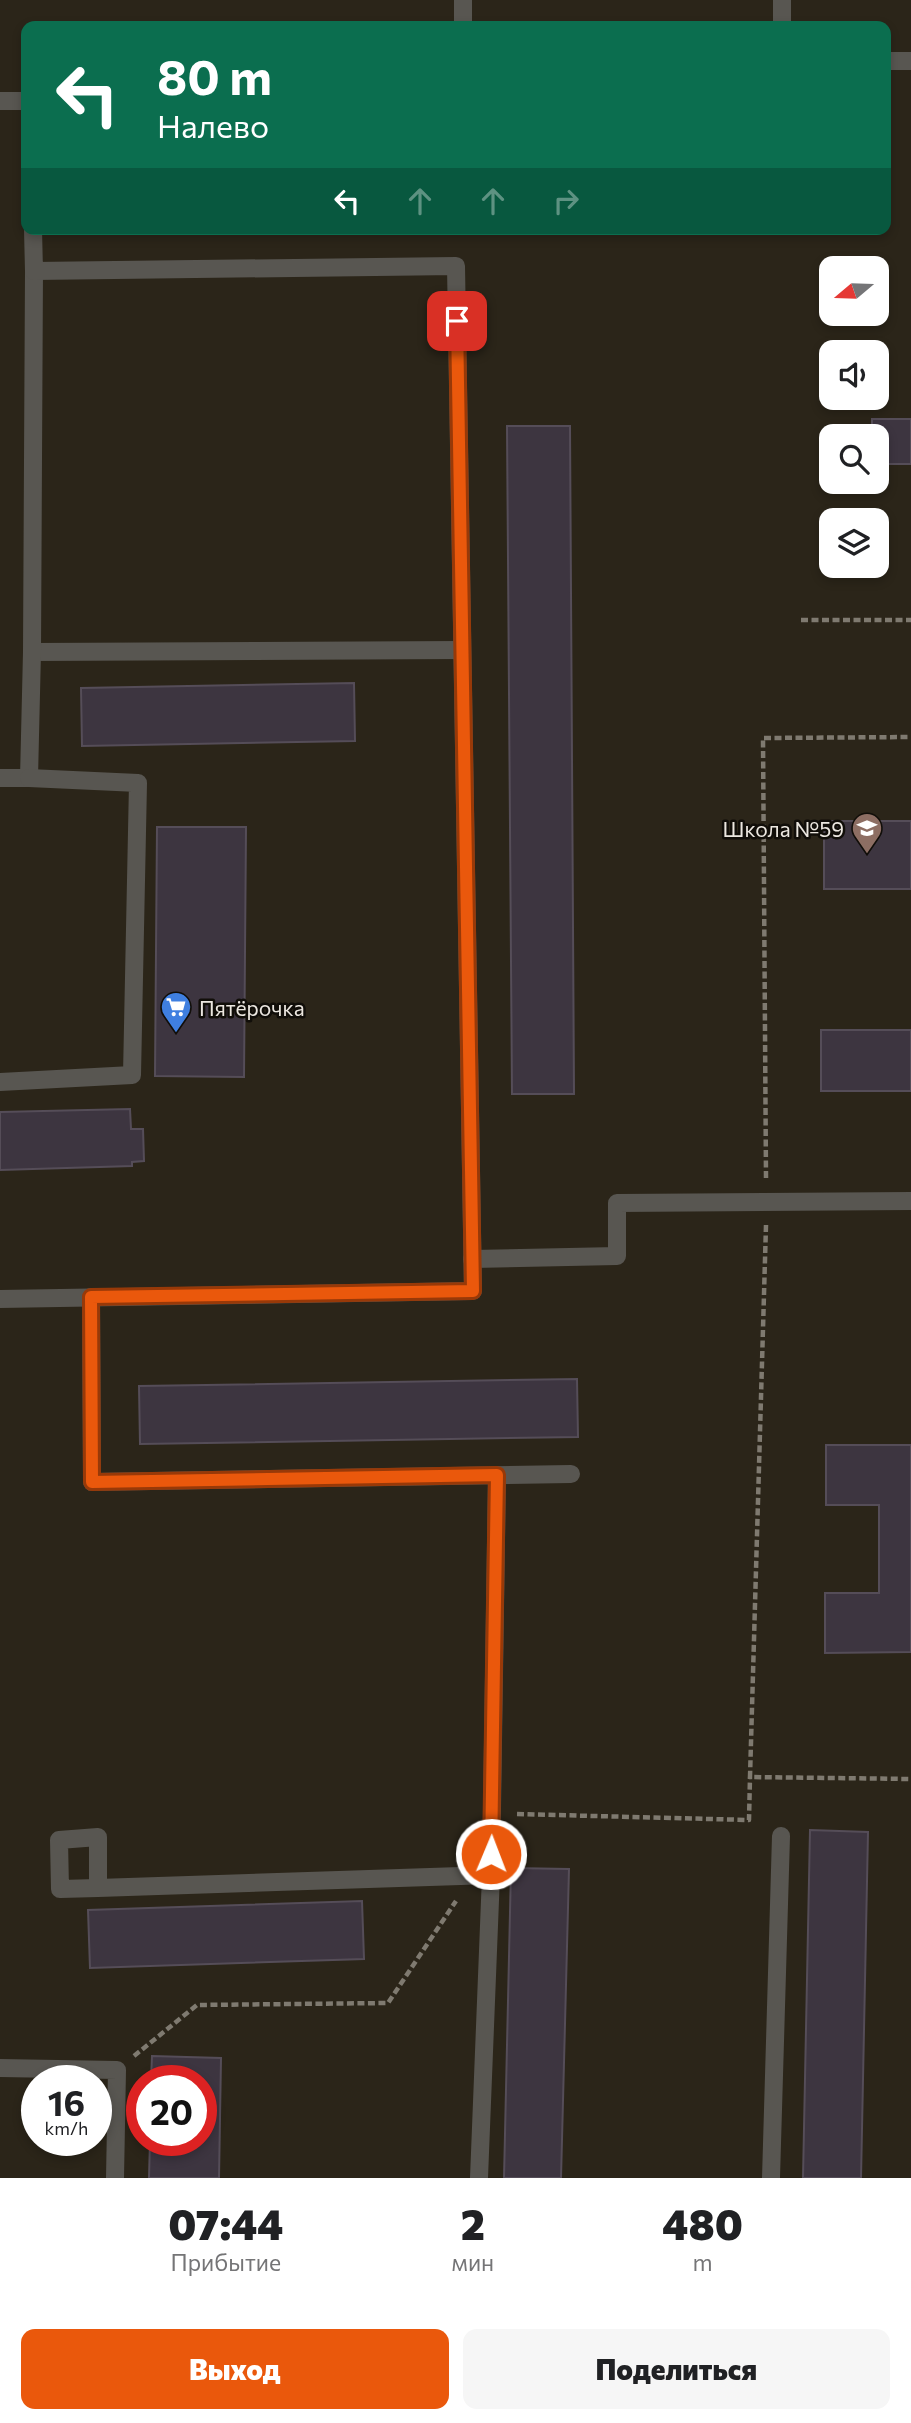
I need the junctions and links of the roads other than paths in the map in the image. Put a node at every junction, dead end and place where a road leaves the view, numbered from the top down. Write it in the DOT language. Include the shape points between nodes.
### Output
graph roads {
  1 [pos="463,0"];
  2 [pos="782,0"];
  3 [pos="463,21"];
  4 [pos="782,21"];
  5 [pos="891,61"];
  6 [pos="911,61"];
  7 [pos="0,101"];
  8 [pos="21,101"];
  9 [pos="33,235"];
  10 [pos="34,271"];
  11 [pos="462,650"];
  12 [pos="32,652"];
  13 [pos="0,778"];
  14 [pos="29,778"];
  15 [pos="0,1082"];
  16 [pos="911,1202"];
  17 [pos="472,1259"];
  18 [pos="91,1297"];
  19 [pos="0,1299"];
  20 [pos="571,1474"];
  21 [pos="497,1475"];
  22 [pos="781,1836"];
  23 [pos="482,1875"];
  24 [pos="99,1888"];
  25 [pos="0,2068"];
  26 [pos="115,2178"];
  27 [pos="480,2178"];
  28 [pos="771,2178"];
  1 -- 3 [label="lane"];
  2 -- 4 [label="lane"];
  5 -- 6 [label="lane"];
  7 -- 8 [label="lane"];
  9 -- 10 [label="lane"];
  10 -- 11 [label="lane" via="456,266"];
  10 -- 12 [label="lane"];
  11 -- 12 [label="lane"];
  11 -- 17 [label="lane"];
  12 -- 14 [label="lane"];
  13 -- 14 [label="lane"];
  14 -- 15 [label="lane" via="138,783 132,1075"];
  16 -- 17 [label="lane" via="617,1203 617,1256"];
  17 -- 18 [label="lane" via="473,1291"];
  18 -- 19 [label="lane"];
  18 -- 21 [label="lane" via="92,1482"];
  20 -- 21 [label="lane"];
  21 -- 23 [label="lane" via="492,1813"];
  22 -- 28 [label="lane"];
  23 -- 24 [label="lane"];
  23 -- 27 [label="lane"];
  25 -- 26 [label="lane" via="117,2070"];
}
